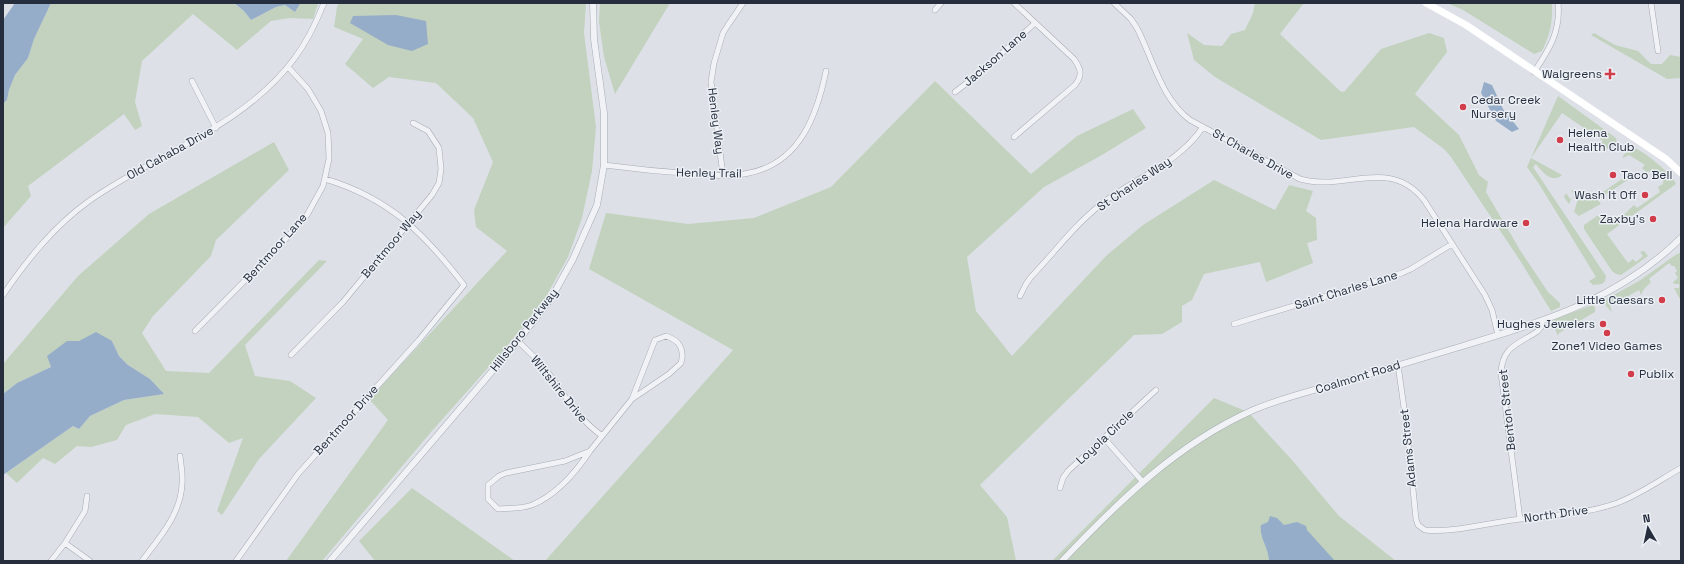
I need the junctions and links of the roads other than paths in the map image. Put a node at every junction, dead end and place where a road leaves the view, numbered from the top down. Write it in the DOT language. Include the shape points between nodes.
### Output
graph roads {
  1 [pos="324,3"];
  2 [pos="593,3"];
  3 [pos="743,3"];
  4 [pos="941,3"];
  5 [pos="1014,3"];
  6 [pos="1114,3"];
  7 [pos="1426,3"];
  8 [pos="1558,3"];
  9 [pos="1651,3"];
  10 [pos="935,10"];
  11 [pos="1035,23"];
  12 [pos="1658,51"];
  13 [pos="288,67"];
  14 [pos="826,70"];
  15 [pos="1534,72"];
  16 [pos="192,81"];
  17 [pos="954,92"];
  18 [pos="413,124"];
  19 [pos="1203,127"];
  20 [pos="216,128"];
  21 [pos="1014,137"];
  22 [pos="604,165"];
  23 [pos="1681,173"];
  24 [pos="723,176"];
  25 [pos="325,179"];
  26 [pos="408,222"];
  27 [pos="1681,238"];
  28 [pos="1452,244"];
  29 [pos="3,294"];
  30 [pos="1020,296"];
  31 [pos="1542,320"];
  32 [pos="1234,324"];
  33 [pos="195,331"];
  34 [pos="1498,335"];
  35 [pos="518,341"];
  36 [pos="291,355"];
  37 [pos="1398,365"];
  38 [pos="1156,390"];
  39 [pos="632,399"];
  40 [pos="602,435"];
  41 [pos="1104,438"];
  42 [pos="590,451"];
  43 [pos="180,456"];
  44 [pos="1681,468"];
  45 [pos="1142,481"];
  46 [pos="1060,488"];
  47 [pos="87,496"];
  48 [pos="1520,519"];
  49 [pos="1422,528"];
  50 [pos="65,543"];
  51 [pos="51,561"];
  52 [pos="90,561"];
  53 [pos="142,561"];
  54 [pos="236,561"];
  55 [pos="330,561"];
  56 [pos="1062,561"];
  1 -- 13 [label="street, Old Cahaba Drive" via="311,33"];
  2 -- 22 [label="street, Hillsboro Parkway" via="594,39 604,113"];
  3 -- 24 [label="street, Henley Way" via="723,33 711,82"];
  4 -- 10 [label="street"];
  5 -- 11 [label="street"];
  6 -- 19 [label="street, St Charles Drive" via="1137,28 1168,96 1186,116"];
  7 -- 15 [label="main road" via="1466,25"];
  8 -- 15 [label="street" via="1559,21 1554,40"];
  9 -- 12 [label="street"];
  11 -- 17 [label="street, Jackson Lane" via="980,73"];
  11 -- 21 [label="street" via="1074,59 1080,69 1080,80"];
  13 -- 20 [label="street, Old Cahaba Drive" via="265,90"];
  13 -- 25 [label="street, Bentmoor Lane" via="308,89 321,112 328,133 329,159"];
  14 -- 24 [label="street, Henley Trail" via="815,113 801,140 789,154 758,171"];
  15 -- 23 [label="main road" via="1666,159"];
  16 -- 20 [label="street"];
  18 -- 26 [label="street, Bentmoor Way" via="428,131 439,148 441,169 439,183 432,195"];
  19 -- 28 [label="street, St Charles Drive" via="1300,180 1328,182 1385,177 1406,183 1424,200"];
  19 -- 30 [label="street, St Charles Way" via="1185,148 1092,212 1031,277"];
  20 -- 29 [label="street, Old Cahaba Drive" via="87,202 48,238"];
  22 -- 24 [label="street, Henley Trail"];
  22 -- 35 [label="street, Hillsboro Parkway" via="597,205 573,259 552,297"];
  25 -- 26 [label="street" via="347,186"];
  25 -- 33 [label="street, Bentmoor Lane" via="307,215"];
  26 -- 36 [label="street, Bentmoor Way" via="343,302"];
  26 -- 54 [label="street, Bentmoor Drive" via="444,259 464,285 419,340 298,474"];
  27 -- 31 [label="street, Coalmont Road" via="1649,266 1616,288"];
  28 -- 32 [label="street, Saint Charles Lane" via="1406,271"];
  28 -- 34 [label="street, St Charles Drive" via="1488,301"];
  31 -- 34 [label="street, Coalmont Road"];
  31 -- 48 [label="street, Benton Street" via="1538,331 1506,352 1501,366"];
  34 -- 37 [label="street, Coalmont Road"];
  35 -- 40 [label="street, Wiltshire Drive" via="543,367 580,417"];
  35 -- 55 [label="street, Hillsboro Parkway"];
  37 -- 45 [label="street, Coalmont Road" via="1252,411 1210,433"];
  37 -- 49 [label="street, Adams Street" via="1416,519"];
  38 -- 41 [label="street, Loyola Circle"];
  39 -- 40 [label="street" via="655,340 666,336 676,341 682,351 681,363 632,399"];
  40 -- 42 [label="street"];
  41 -- 45 [label="street"];
  41 -- 46 [label="street, Loyola Circle" via="1068,471"];
  42 -- 42 [label="street" via="556,490 539,501 522,507 498,508 488,500 488,486 499,476 565,461"];
  43 -- 53 [label="street" via="182,484 176,512"];
  44 -- 48 [label="street, North Drive" via="1617,503 1569,514"];
  45 -- 56 [label="street, Coalmont Road"];
  47 -- 50 [label="street" via="85,511"];
  48 -- 49 [label="street, North Drive" via="1454,528"];
  50 -- 51 [label="street"];
  50 -- 52 [label="street"];
}
